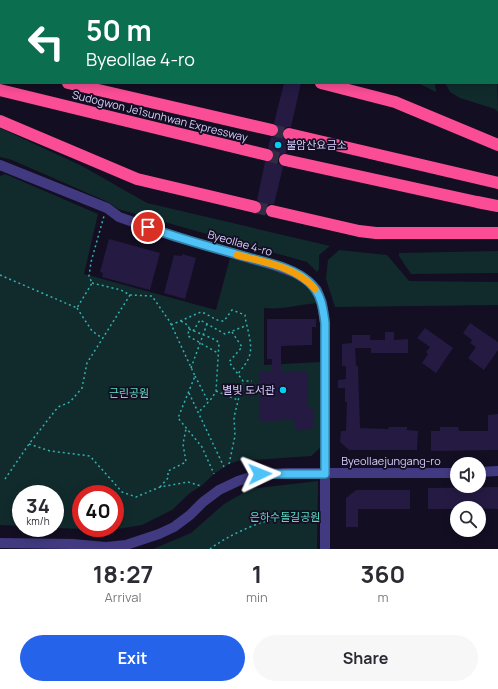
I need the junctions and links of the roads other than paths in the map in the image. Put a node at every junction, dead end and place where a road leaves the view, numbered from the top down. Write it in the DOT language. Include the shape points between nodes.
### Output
graph roads {
  1 [pos="72,84"];
  2 [pos="325,84"];
  3 [pos="0,90"];
  4 [pos="0,121"];
  5 [pos="272,130"];
  6 [pos="289,134"];
  7 [pos="498,145"];
  8 [pos="267,155"];
  9 [pos="285,160"];
  10 [pos="0,165"];
  11 [pos="498,183"];
  12 [pos="498,206"];
  13 [pos="255,207"];
  14 [pos="272,211"];
  15 [pos="498,234"];
  16 [pos="498,471"];
  17 [pos="486,472"];
  18 [pos="450,473"];
  19 [pos="325,474"];
  20 [pos="0,543"];
  21 [pos="325,549"];
  1 -- 5 [label="highway, Sudogwon Je1sunhwan Expressway"];
  2 -- 7 [label="highway" via="395,102"];
  3 -- 8 [label="highway, Sudogwon Je1sunhwan Expressway"];
  4 -- 13 [label="highway" via="137,179"];
  6 -- 11 [label="highway"];
  9 -- 12 [label="highway"];
  10 -- 19 [label="street, Byeollae 4-ro" via="107,208 119,217 176,237 288,270 308,281 322,303 325,323"];
  14 -- 15 [label="highway" via="364,232"];
  16 -- 17 [label="street"];
  18 -- 19 [label="street, Byeollaejungang-ro"];
  19 -- 20 [label="street, Byeollaejungang-ro" via="260,474 238,481 219,490 174,527 126,545 106,547"];
  19 -- 21 [label="street, Byeollae 4-ro"];
}
